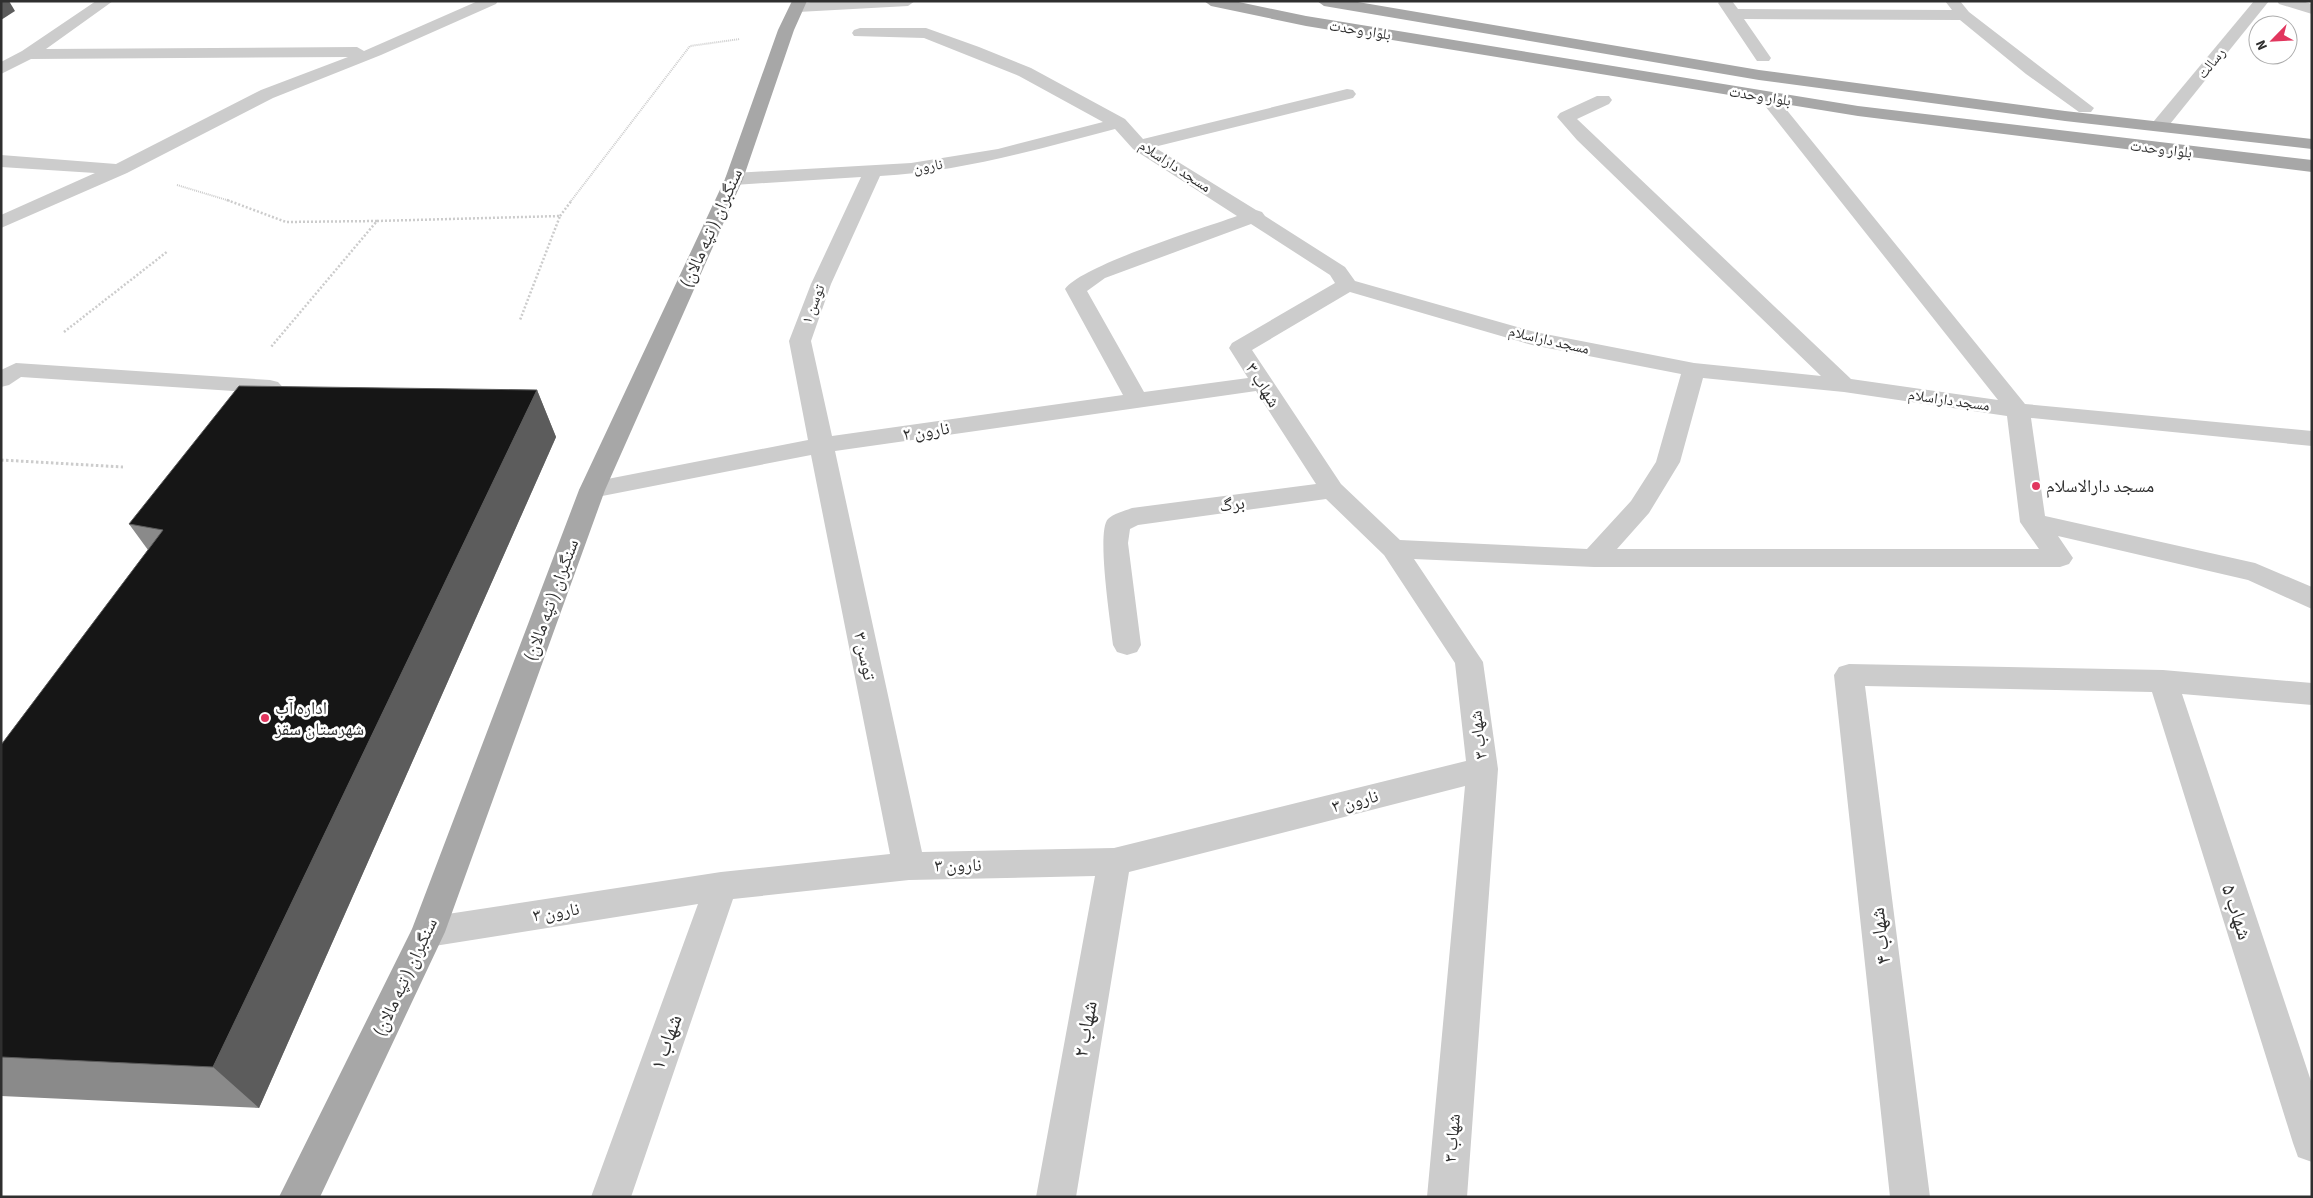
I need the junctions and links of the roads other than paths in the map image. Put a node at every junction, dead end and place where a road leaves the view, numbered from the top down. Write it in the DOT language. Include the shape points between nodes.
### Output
graph roads {
  1 [pos="106,1"];
  2 [pos="491,1"];
  3 [pos="908,1"];
  4 [pos="1212,1"];
  5 [pos="1324,1"];
  6 [pos="1952,1"];
  7 [pos="2262,1"];
  8 [pos="2284,1"];
  9 [pos="799,4"];
  10 [pos="1729,8"];
  11 [pos="2312,9"];
  12 [pos="1964,15"];
  13 [pos="860,33"];
  14 [pos="375,52"];
  15 [pos="28,54"];
  16 [pos="1763,58"];
  17 [pos="1,69"];
  18 [pos="1347,94"];
  19 [pos="1766,97"];
  20 [pos="1603,100"];
  21 [pos="2085,108"];
  22 [pos="1119,123"];
  23 [pos="2160,126"];
  24 [pos="2312,144"];
  25 [pos="1139,145"];
  26 [pos="1,161"];
  27 [pos="2312,166"];
  28 [pos="120,169"];
  29 [pos="873,172"];
  30 [pos="734,179"];
  31 [pos="1255,216"];
  32 [pos="1,222"];
  33 [pos="1347,284"];
  34 [pos="1694,370"];
  35 [pos="9,375"];
  36 [pos="1261,383"];
  37 [pos="1844,385"];
  38 [pos="1137,400"];
  39 [pos="2018,410"];
  40 [pos="268,413"];
  41 [pos="2312,439"];
  42 [pos="822,445"];
  43 [pos="592,490"];
  44 [pos="1332,490"];
  45 [pos="2033,522"];
  46 [pos="1393,549"];
  47 [pos="1594,558"];
  48 [pos="2312,599"];
  49 [pos="1127,645"];
  50 [pos="2163,681"];
  51 [pos="2312,694"];
  52 [pos="1482,769"];
  53 [pos="1114,862"];
  54 [pos="908,866"];
  55 [pos="721,886"];
  56 [pos="428,932"];
  57 [pos="2312,1142"];
  58 [pos="299,1197"];
  59 [pos="611,1197"];
  60 [pos="1056,1197"];
  61 [pos="1447,1197"];
  62 [pos="1910,1197"];
  1 -- 15 [label="street"];
  2 -- 14 [label="street"];
  3 -- 9 [label="street"];
  4 -- 19 [label="main road, بلوار وحدت" via="1306,21"];
  5 -- 23 [label="main road, بلوار وحدت" via="1759,75"];
  6 -- 12 [label="street"];
  7 -- 23 [label="street, رسالت"];
  8 -- 11 [label="street"];
  9 -- 30 [label="main road, سنگبران ( تپه مالان)" via="786,30"];
  10 -- 12 [label="street"];
  10 -- 16 [label="street"];
  12 -- 21 [label="street"];
  13 -- 22 [label="street, مسجد داراسلام" via="926,33 1025,72"];
  14 -- 15 [label="street"];
  14 -- 28 [label="street" via="266,94"];
  15 -- 17 [label="street"];
  18 -- 25 [label="street"];
  19 -- 27 [label="main road, بلوار وحدت"];
  19 -- 39 [label="street"];
  20 -- 37 [label="street" via="1566,117"];
  22 -- 25 [label="street, مسجد داراسلام"];
  22 -- 29 [label="street, نارون" via="999,154"];
  23 -- 24 [label="main road, بلوار وحدت"];
  25 -- 31 [label="street, مسجد داراسلام"];
  26 -- 28 [label="street"];
  28 -- 32 [label="street"];
  29 -- 30 [label="street, نارون"];
  29 -- 42 [label="street, توسن ۱" via="820,284 800,341"];
  30 -- 43 [label="main road, سنگبران ( تپه مالان)"];
  31 -- 33 [label="street, مسجد داراسلام" via="1338,271"];
  31 -- 38 [label="street" via="1098,274 1076,289"];
  33 -- 34 [label="street, مسجد داراسلام" via="1532,338"];
  33 -- 36 [label="street, شهاب ۳" via="1240,348"];
  34 -- 37 [label="street, مسجد داراسلام"];
  34 -- 47 [label="street" via="1668,462 1640,507"];
  35 -- 40 [label="street" via="270,388 280,398"];
  36 -- 38 [label="street, نارون ۲"];
  36 -- 44 [label="street, شهاب ۳"];
  37 -- 39 [label="street, مسجد داراسلام"];
  38 -- 42 [label="street, نارون ۲"];
  39 -- 41 [label="street, مسجد داراسلام"];
  39 -- 45 [label="street"];
  42 -- 43 [label="street, نارون ۲"];
  42 -- 54 [label="street, توسن ۳"];
  43 -- 56 [label="main road, سنگبران ( تپه مالان)"];
  44 -- 46 [label="street, شهاب ۳"];
  44 -- 49 [label="street, برگ" via="1132,517 1117,525 1115,543"];
  45 -- 47 [label="street" via="2060,558"];
  45 -- 48 [label="street" via="2255,572"];
  46 -- 47 [label="street"];
  46 -- 52 [label="street, شهاب ۳" via="1469,662"];
  50 -- 51 [label="street"];
  50 -- 57 [label="street, شهاب ۵"];
  50 -- 62 [label="street, شهاب ۴" via="1849,675"];
  52 -- 53 [label="street, نارون ۳"];
  52 -- 61 [label="street, شهاب ۳"];
  53 -- 54 [label="street, نارون ۳"];
  53 -- 60 [label="street, شهاب ۲"];
  54 -- 55 [label="street, نارون ۳"];
  55 -- 56 [label="street, نارون ۳"];
  55 -- 59 [label="street, شهاب ۱"];
  56 -- 58 [label="main road, سنگبران ( تپه مالان)"];
}
